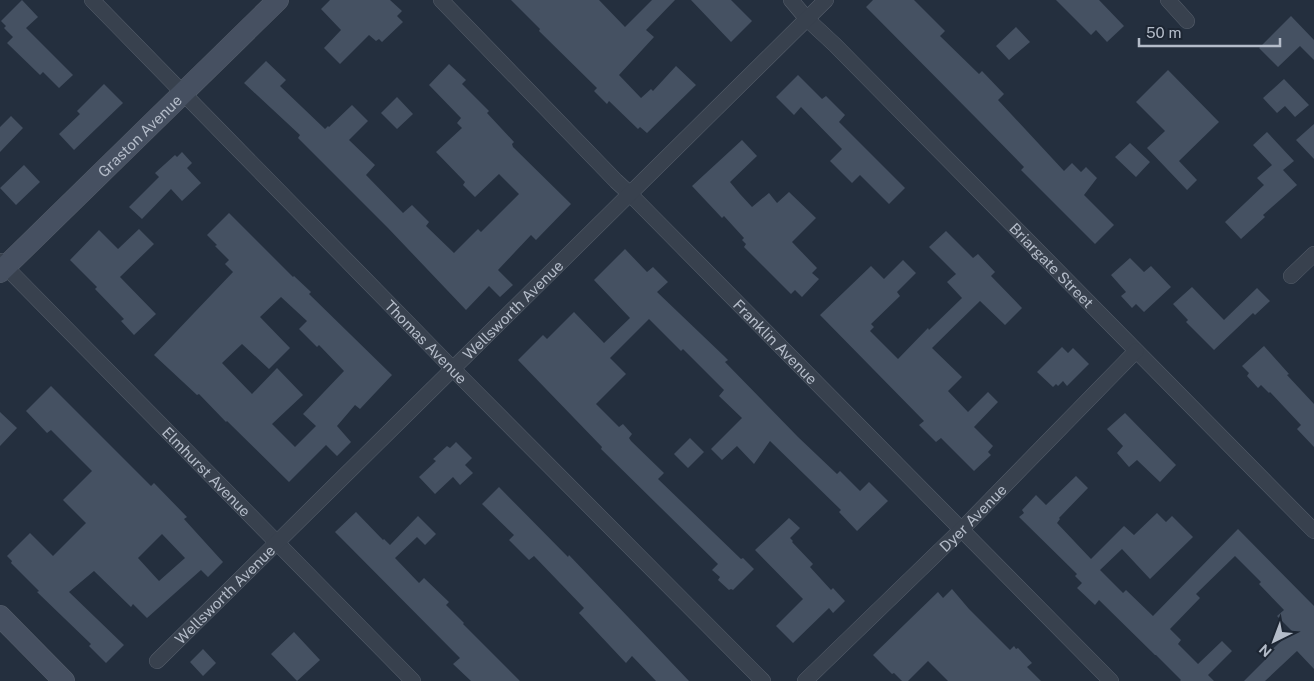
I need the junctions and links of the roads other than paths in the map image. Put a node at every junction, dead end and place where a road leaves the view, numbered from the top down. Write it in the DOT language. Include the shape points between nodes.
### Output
graph roads {
  1 [pos="92,0"];
  2 [pos="278,0"];
  3 [pos="441,0"];
  4 [pos="791,0"];
  5 [pos="826,0"];
  6 [pos="1168,0"];
  7 [pos="807,19"];
  8 [pos="1187,21"];
  9 [pos="184,93"];
  10 [pos="630,193"];
  11 [pos="1314,254"];
  12 [pos="2,266"];
  13 [pos="1291,276"];
  14 [pos="1136,351"];
  15 [pos="452,368"];
  16 [pos="962,529"];
  17 [pos="1314,531"];
  18 [pos="278,542"];
  19 [pos="0,616"];
  20 [pos="157,661"];
  21 [pos="64,681"];
  22 [pos="414,681"];
  23 [pos="763,681"];
  24 [pos="805,681"];
  25 [pos="1111,681"];
  1 -- 9 [label="street, Thomas Avenue"];
  2 -- 9 [label="street, Graston Avenue"];
  3 -- 10 [label="street, Franklin Avenue"];
  4 -- 7 [label="street, Briargate Street"];
  5 -- 7 [label="street, Wellsworth Avenue"];
  6 -- 8 [label="street"];
  7 -- 10 [label="street, Wellsworth Avenue"];
  7 -- 14 [label="street, Briargate Street"];
  9 -- 12 [label="street, Graston Avenue"];
  9 -- 15 [label="street, Thomas Avenue"];
  10 -- 15 [label="street, Wellsworth Avenue"];
  10 -- 16 [label="street, Franklin Avenue"];
  11 -- 13 [label="street"];
  12 -- 18 [label="street, Elmhurst Avenue"];
  14 -- 16 [label="street, Dyer Avenue"];
  14 -- 17 [label="street, Briargate Street"];
  15 -- 18 [label="street, Wellsworth Avenue"];
  15 -- 23 [label="street, Thomas Avenue"];
  16 -- 24 [label="street, Dyer Avenue"];
  16 -- 25 [label="street, Franklin Avenue"];
  18 -- 20 [label="street, Wellsworth Avenue"];
  18 -- 22 [label="street, Elmhurst Avenue"];
  19 -- 21 [label="street"];
}
